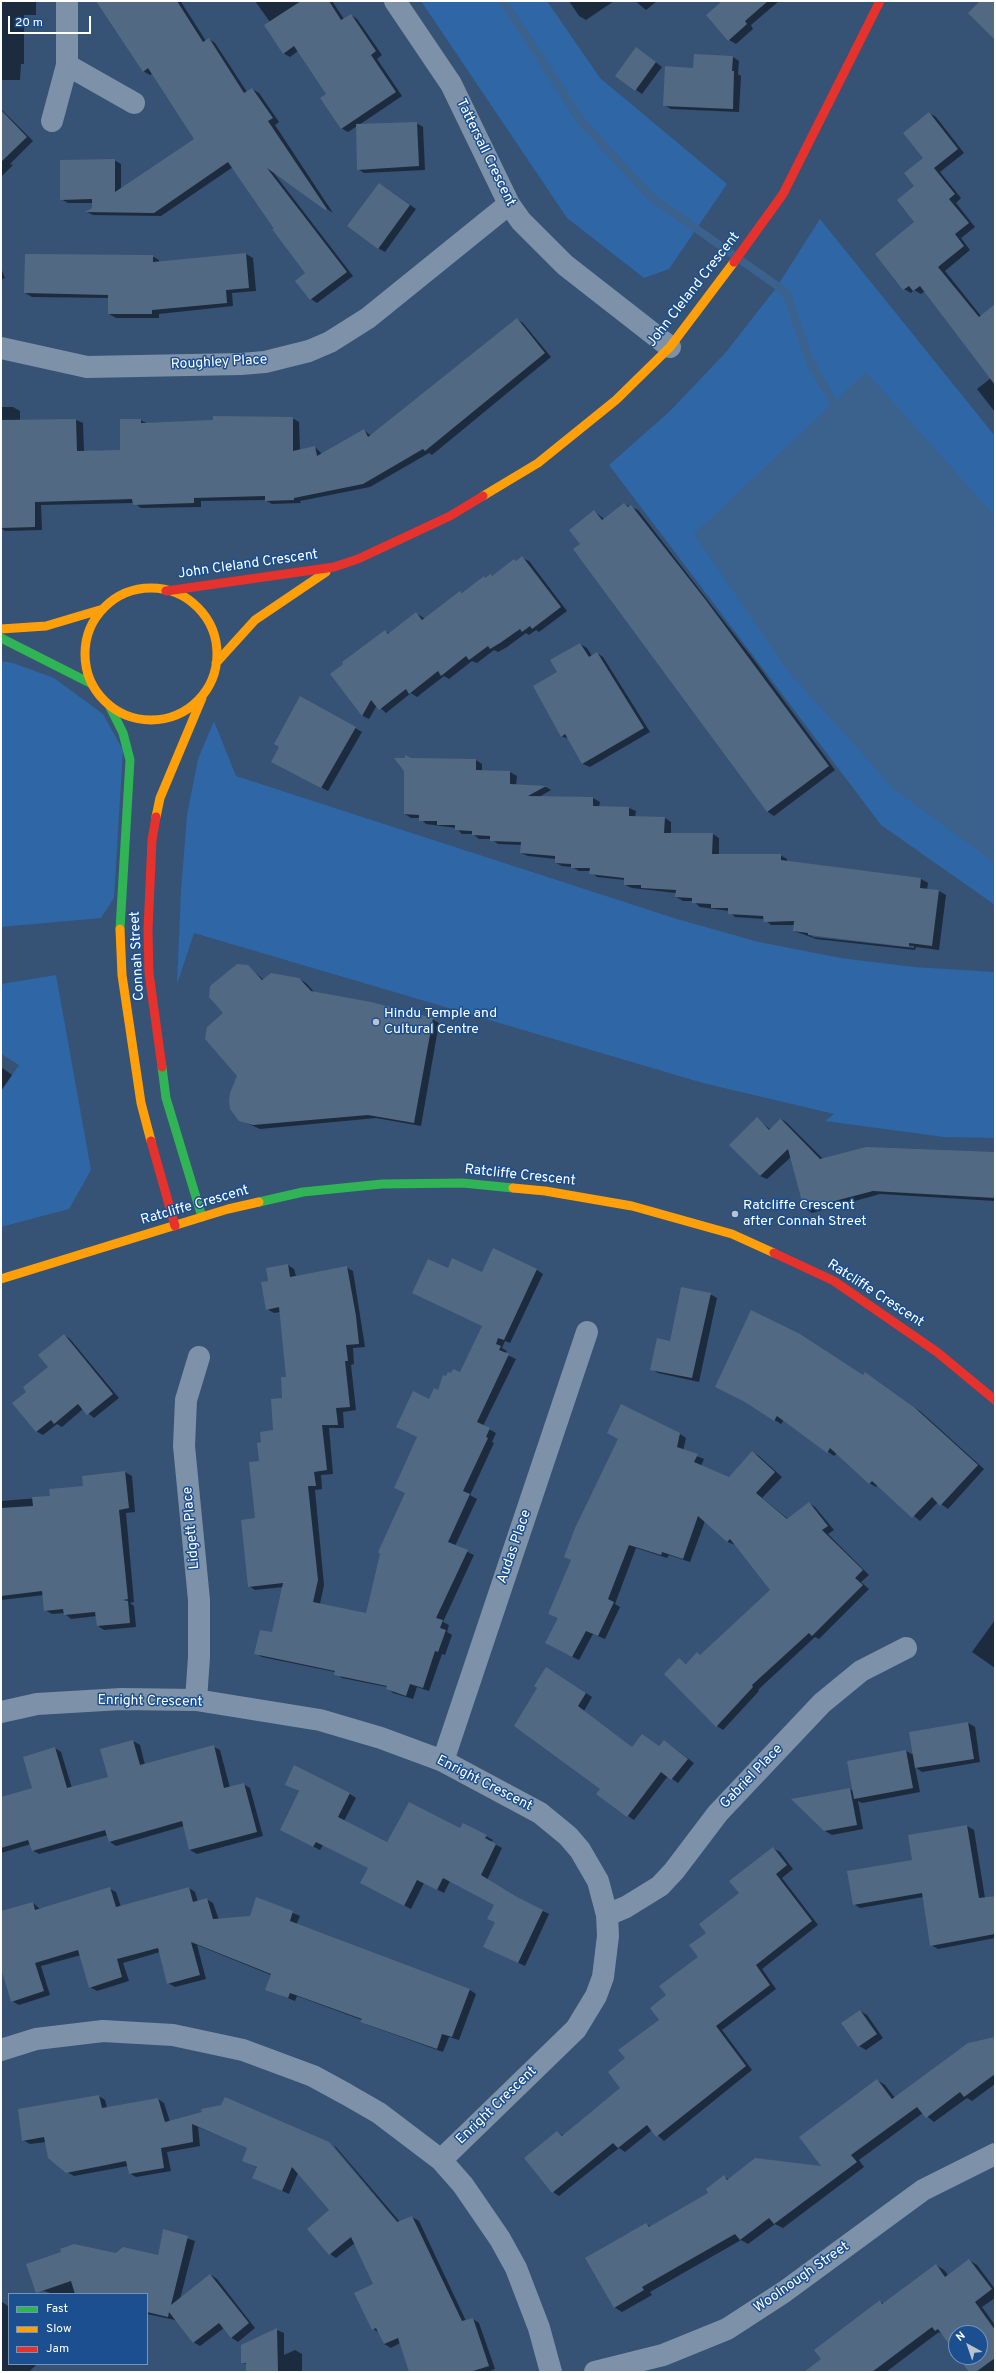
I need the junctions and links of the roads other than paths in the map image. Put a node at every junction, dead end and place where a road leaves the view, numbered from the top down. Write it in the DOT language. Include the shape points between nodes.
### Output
graph roads {
  1 [pos="67,1"];
  2 [pos="395,1"];
  3 [pos="880,1"];
  4 [pos="67,65"];
  5 [pos="134,103"];
  6 [pos="52,121"];
  7 [pos="509,204"];
  8 [pos="670,347"];
  9 [pos="1,348"];
  10 [pos="334,567"];
  11 [pos="166,591"];
  12 [pos="103,609"];
  13 [pos="1,630"];
  14 [pos="1,638"];
  15 [pos="216,663"];
  16 [pos="92,684"];
  17 [pos="202,698"];
  18 [pos="109,705"];
  19 [pos="202,1217"];
  20 [pos="174,1226"];
  21 [pos="1,1279"];
  22 [pos="587,1332"];
  23 [pos="199,1358"];
  24 [pos="995,1400"];
  25 [pos="906,1648"];
  26 [pos="196,1700"];
  27 [pos="1,1712"];
  28 [pos="442,1761"];
  29 [pos="607,1915"];
  30 [pos="1,2050"];
  31 [pos="995,2154"];
  32 [pos="441,2160"];
  33 [pos="551,2372"];
  34 [pos="595,2372"];
  1 -- 4 [label="street"];
  2 -- 7 [label="street, Tattersall Crescent" via="451,84"];
  3 -- 8 [label="street, John Cleland Crescent" via="786,187 768,217"];
  4 -- 5 [label="street"];
  4 -- 6 [label="street"];
  7 -- 8 [label="street, Tattersall Crescent" via="521,221 565,265"];
  7 -- 9 [label="street, Roughley Place" via="368,318 330,342 310,351 265,362 241,364 87,367"];
  8 -- 10 [label="street, John Cleland Crescent" via="616,400 538,463 450,516 358,559"];
  10 -- 11 [label="street, John Cleland Crescent"];
  10 -- 15 [label="street, John Cleland Crescent" via="255,620"];
  11 -- 12 [label="street" via="150,588 124,594"];
  11 -- 15 [label="street" via="177,593 197,607 212,627 218,651"];
  12 -- 13 [label="street" via="46,626"];
  12 -- 16 [label="street" via="89,632 85,658"];
  14 -- 16 [label="street"];
  15 -- 17 [label="street" via="214,676"];
  16 -- 18 [label="street"];
  17 -- 18 [label="street" via="182,713 158,720 132,718"];
  17 -- 19 [label="street, Connah Street" via="160,798 152,840 148,930 149,973 166,1098"];
  18 -- 20 [label="street, Connah Street" via="123,732 130,760 120,934 122,975 141,1103"];
  19 -- 20 [label="street, Ratcliffe Crescent"];
  19 -- 24 [label="street, Ratcliffe Crescent" via="304,1192 382,1184 463,1183 545,1191 632,1206 732,1234 834,1281 937,1352"];
  20 -- 21 [label="street, Ratcliffe Crescent"];
  22 -- 28 [label="street, Audas Place"];
  23 -- 26 [label="street, Lidgett Place" via="186,1400 184,1446 199,1600"];
  25 -- 29 [label="street, Gabriel Place" via="861,1671 822,1702 718,1813 660,1886 626,1908"];
  26 -- 27 [label="street, Enright Crescent" via="121,1699 37,1704"];
  26 -- 28 [label="street, Enright Crescent" via="320,1720 381,1738"];
  28 -- 29 [label="street, Enright Crescent" via="540,1813 568,1836 580,1850 598,1881"];
  29 -- 32 [label="street, Enright Crescent" via="608,1936 603,1977 596,1996 576,2029"];
  30 -- 32 [label="street" via="36,2039 103,2031 173,2035 243,2050 313,2076 346,2094 379,2113"];
  31 -- 34 [label="street, Woolnough Street" via="924,2190 784,2292 727,2329 663,2355"];
  32 -- 33 [label="street" via="467,2191 500,2239 516,2268 539,2328"];
}
